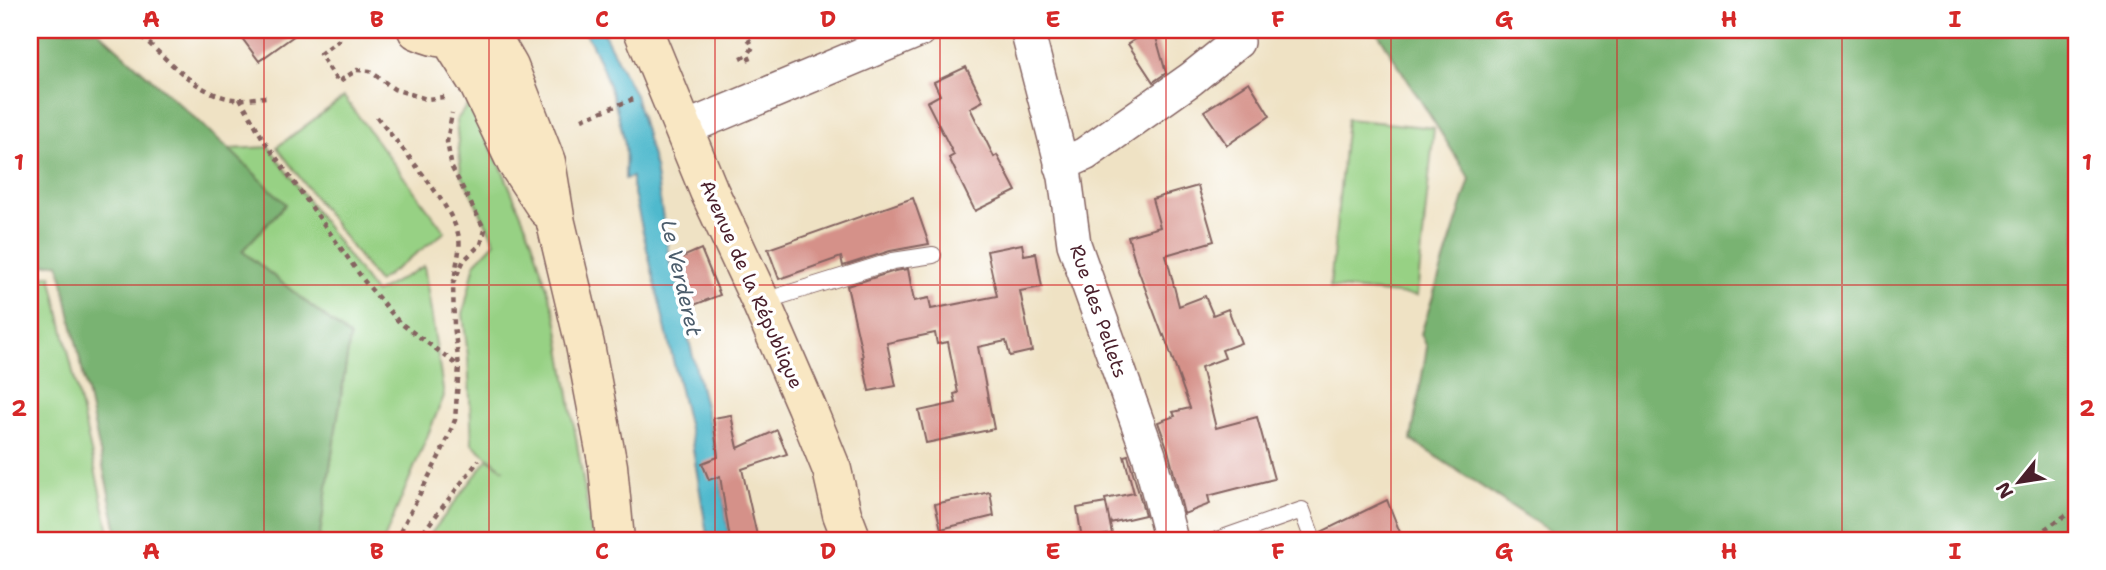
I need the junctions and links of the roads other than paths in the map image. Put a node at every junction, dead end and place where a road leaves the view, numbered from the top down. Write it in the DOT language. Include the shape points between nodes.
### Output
graph roads {
  1 [pos="492,30"];
  2 [pos="643,30"];
  3 [pos="920,30"];
  4 [pos="1027,30"];
  5 [pos="449,33"];
  6 [pos="1237,42"];
  7 [pos="684,129"];
  8 [pos="1061,165"];
  9 [pos="556,222"];
  10 [pos="933,255"];
  11 [pos="761,302"];
  12 [pos="615,540"];
  13 [pos="852,540"];
  14 [pos="1171,540"];
  15 [pos="1217,540"];
  16 [pos="1313,540"];
  1 -- 9 [label="main road" via="546,162"];
  2 -- 7 [label="main road, Avenue de la République"];
  3 -- 7 [label="street"];
  4 -- 8 [label="street, Rue des Pellets"];
  5 -- 9 [label="main road" via="516,162"];
  6 -- 8 [label="street" via="1085,154"];
  7 -- 11 [label="main road, Avenue de la République"];
  8 -- 14 [label="street, Rue des Pellets" via="1074,244 1149,455"];
  9 -- 12 [label="main road" via="608,466"];
  10 -- 11 [label="lane" via="893,261"];
  11 -- 13 [label="main road, Avenue de la République" via="832,470"];
  15 -- 16 [label="lane" via="1302,510"];
}
